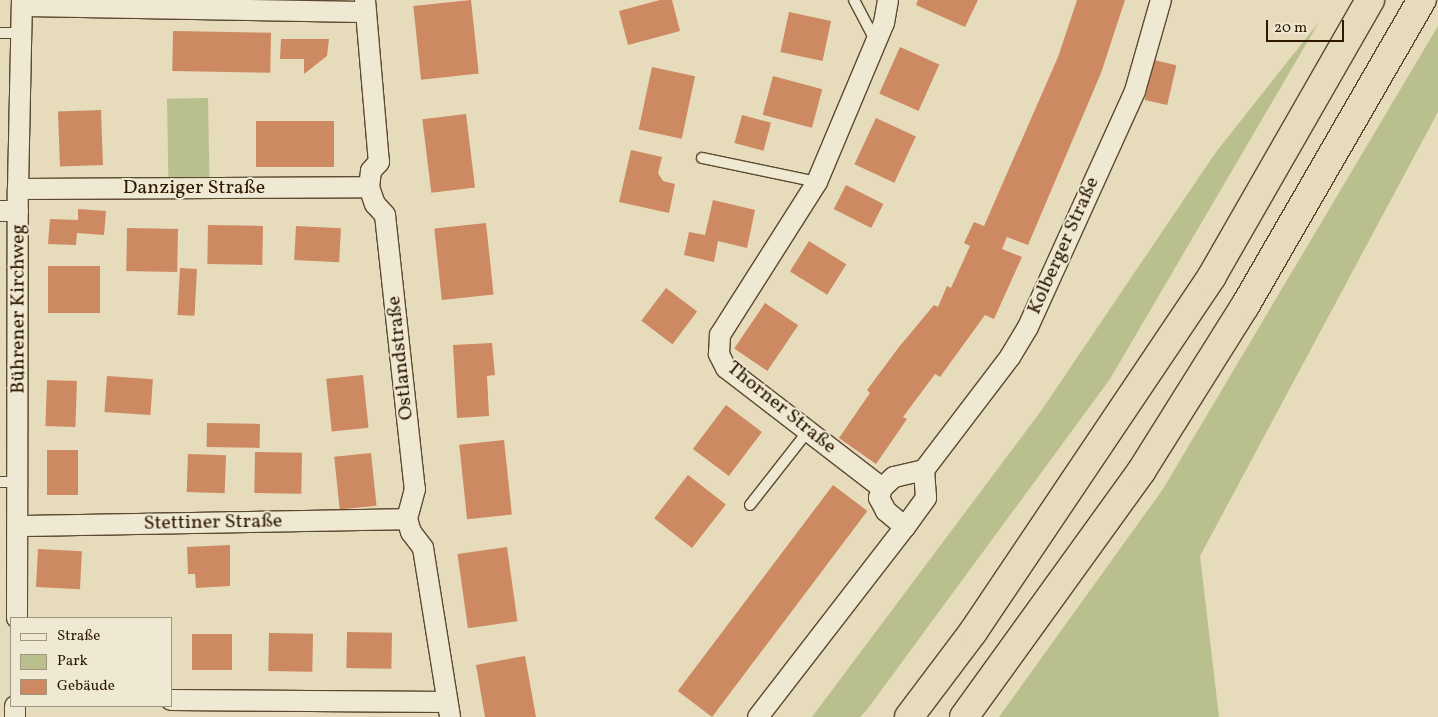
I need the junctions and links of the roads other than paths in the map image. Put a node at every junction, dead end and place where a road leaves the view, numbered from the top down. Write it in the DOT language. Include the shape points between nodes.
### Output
graph roads {
  1 [pos="854,0"];
  2 [pos="888,0"];
  3 [pos="1161,0"];
  4 [pos="1370,0"];
  5 [pos="1422,0"];
  6 [pos="22,3"];
  7 [pos="366,6"];
  8 [pos="0,33"];
  9 [pos="22,33"];
  10 [pos="875,40"];
  11 [pos="702,158"];
  12 [pos="817,182"];
  13 [pos="369,187"];
  14 [pos="18,189"];
  15 [pos="9,211"];
  16 [pos="808,431"];
  17 [pos="924,470"];
  18 [pos="10,482"];
  19 [pos="882,488"];
  20 [pos="750,506"];
  21 [pos="407,519"];
  22 [pos="20,526"];
  23 [pos="905,527"];
  24 [pos="17,617"];
  25 [pos="172,700"];
  26 [pos="448,710"];
  27 [pos="758,717"];
  28 [pos="909,717"];
  29 [pos="964,717"];
  1 -- 10 [label="lane"];
  2 -- 10 [label="street, Thorner Straße" via="884,23"];
  3 -- 17 [label="street, Kolberger Straße" via="1135,91 1028,327 1010,357"];
  4 -- 28 [label="highway" via="1212,276 973,632"];
  5 -- 29 [label="highway" via="1250,298 1142,470"];
  6 -- 7 [label="street"];
  6 -- 9 [label="street, Bührener Kirchweg"];
  7 -- 13 [label="street" via="379,162 371,171"];
  8 -- 9 [label="lane"];
  9 -- 14 [label="street, Bührener Kirchweg"];
  10 -- 12 [label="street, Thorner Straße"];
  11 -- 12 [label="lane"];
  12 -- 16 [label="street, Thorner Straße" via="720,334 719,354 726,368"];
  13 -- 14 [label="street, Danziger Straße"];
  13 -- 21 [label="street, Ostlandstraße" via="375,204 385,216 415,489"];
  14 -- 15 [label="street, Bührener Kirchweg"];
  15 -- 18 [label="street, Bührener Kirchweg"];
  16 -- 19 [label="street, Thorner Straße"];
  16 -- 20 [label="lane"];
  17 -- 19 [label="street" via="894,477"];
  17 -- 23 [label="street" via="926,498"];
  18 -- 22 [label="street, Bührener Kirchweg"];
  19 -- 23 [label="street" via="879,498 886,511"];
  21 -- 22 [label="street, Stettiner Straße"];
  21 -- 26 [label="street" via="411,532 423,548"];
  22 -- 24 [label="street, Bührener Kirchweg"];
  23 -- 27 [label="street"];
  25 -- 26 [label="street"];
}
